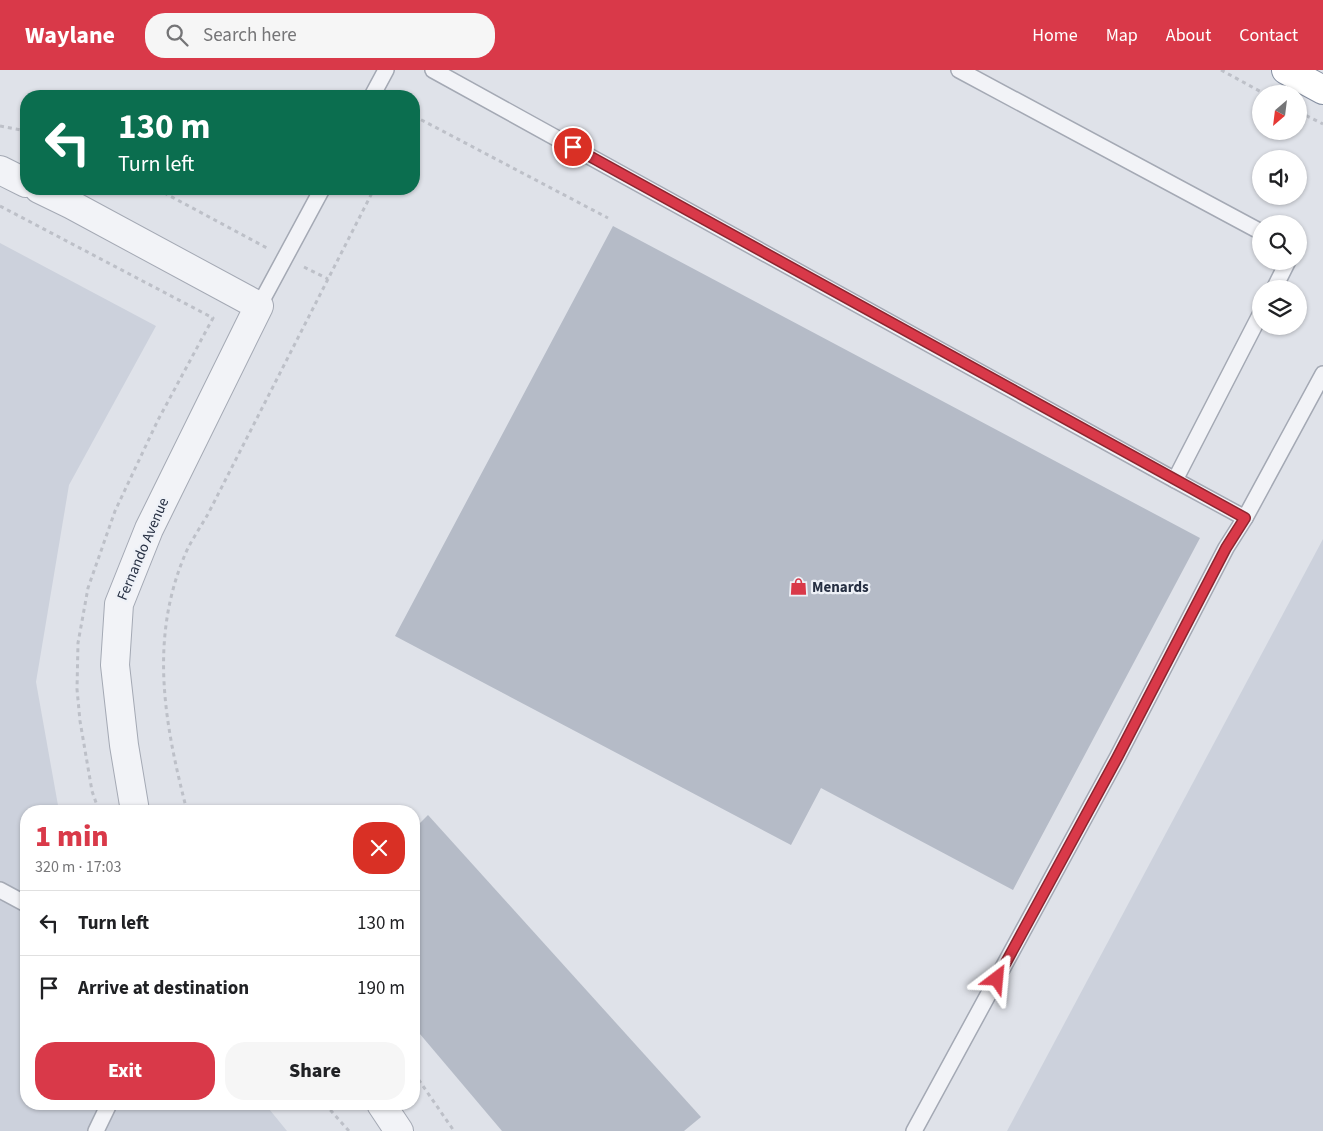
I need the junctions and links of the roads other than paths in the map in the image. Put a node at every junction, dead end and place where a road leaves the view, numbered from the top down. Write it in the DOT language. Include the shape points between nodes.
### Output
graph roads {
  1 [pos="386,70"];
  2 [pos="433,70"];
  3 [pos="959,70"];
  4 [pos="1286,70"];
  5 [pos="375,90"];
  6 [pos="1323,90"];
  7 [pos="50,195"];
  8 [pos="319,195"];
  9 [pos="1252,227"];
  10 [pos="259,306"];
  11 [pos="1252,330"];
  12 [pos="1323,374"];
  13 [pos="1175,480"];
  14 [pos="1245,518"];
  15 [pos="134,805"];
  16 [pos="0,890"];
  17 [pos="20,901"];
  18 [pos="106,1110"];
  19 [pos="385,1110"];
  20 [pos="96,1131"];
  21 [pos="398,1131"];
  22 [pos="914,1131"];
  1 -- 5 [label="lane"];
  2 -- 13 [label="lane"];
  3 -- 9 [label="lane"];
  4 -- 6 [label="highway"];
  7 -- 10 [label="street"];
  8 -- 10 [label="lane"];
  10 -- 15 [label="street, Fernando Avenue" via="149,529 119,604 114,665"];
  11 -- 13 [label="lane"];
  12 -- 14 [label="lane"];
  13 -- 14 [label="lane"];
  14 -- 22 [label="lane"];
  16 -- 17 [label="lane"];
  18 -- 20 [label="lane"];
  19 -- 21 [label="street"];
}
